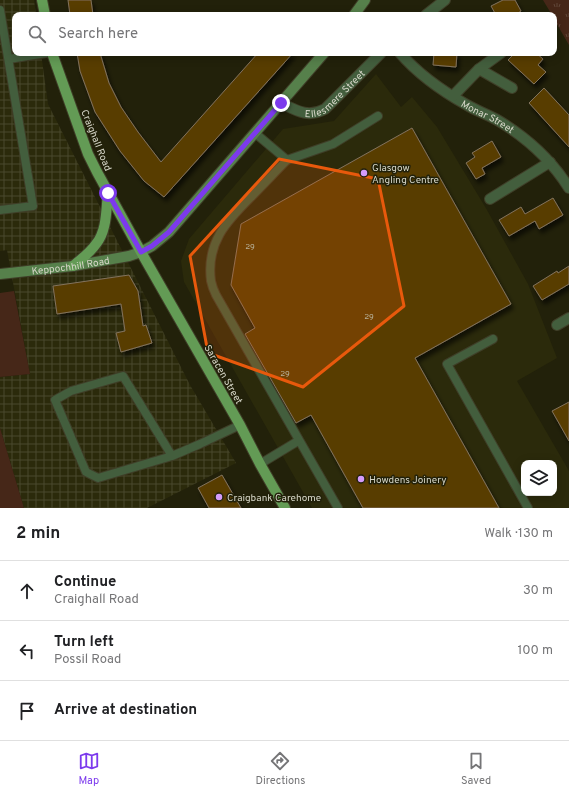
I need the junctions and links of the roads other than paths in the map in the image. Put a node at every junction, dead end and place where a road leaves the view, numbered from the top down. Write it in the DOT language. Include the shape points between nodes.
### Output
graph roads {
  1 [pos="42,0"];
  2 [pos="366,0"];
  3 [pos="445,0"];
  4 [pos="0,10"];
  5 [pos="44,12"];
  6 [pos="356,12"];
  7 [pos="430,12"];
  8 [pos="28,56"];
  9 [pos="53,56"];
  10 [pos="321,56"];
  11 [pos="378,56"];
  12 [pos="402,56"];
  13 [pos="497,56"];
  14 [pos="9,59"];
  15 [pos="478,69"];
  16 [pos="512,88"];
  17 [pos="452,96"];
  18 [pos="281,103"];
  19 [pos="378,116"];
  20 [pos="255,133"];
  21 [pos="287,160"];
  22 [pos="550,162"];
  23 [pos="569,188"];
  24 [pos="108,193"];
  25 [pos="490,199"];
  26 [pos="0,210"];
  27 [pos="141,252"];
  28 [pos="73,266"];
  29 [pos="0,274"];
  30 [pos="569,318"];
  31 [pos="557,325"];
  32 [pos="493,338"];
  33 [pos="240,425"];
  34 [pos="298,441"];
  35 [pos="172,456"];
  36 [pos="260,464"];
  37 [pos="285,508"];
  38 [pos="338,508"];
  39 [pos="528,508"];
  1 -- 5 [label="main road"];
  2 -- 6 [label="street"];
  3 -- 7 [label="street"];
  4 -- 14 [label="lane"];
  8 -- 14 [label="lane"];
  9 -- 24 [label="main road, Craighall Road" via="88,154"];
  10 -- 18 [label="street, Keppochhill Road"];
  11 -- 18 [label="street, Ellesmere Street" via="319,112 302,113"];
  12 -- 17 [label="street, Monar Street" via="432,84"];
  13 -- 15 [label="street"];
  14 -- 26 [label="lane" via="33,206"];
  15 -- 16 [label="street"];
  15 -- 17 [label="street"];
  17 -- 22 [label="street, Monar Street" via="511,129"];
  18 -- 20 [label="street, Keppochhill Road"];
  19 -- 21 [label="lane" via="333,144"];
  20 -- 21 [label="lane"];
  20 -- 27 [label="street, Keppochhill Road" via="169,232"];
  21 -- 34 [label="lane" via="231,218 220,233 213,248 211,282 216,296"];
  22 -- 23 [label="street, Monar Street"];
  22 -- 25 [label="street"];
  24 -- 27 [label="main road, Craighall Road"];
  24 -- 28 [label="main road" via="101,237"];
  27 -- 28 [label="street, Keppochhill Road"];
  27 -- 33 [label="main road, Saracen Street"];
  28 -- 29 [label="street, Keppochhill Road"];
  30 -- 31 [label="street"];
  32 -- 39 [label="lane" via="447,364"];
  33 -- 35 [label="lane"];
  33 -- 36 [label="main road, Saracen Street"];
  34 -- 36 [label="lane"];
  34 -- 38 [label="lane"];
  35 -- 35 [label="lane" via="98,478 86,472 55,400 71,392 123,376"];
  36 -- 37 [label="main road, Saracen Street"];
}
